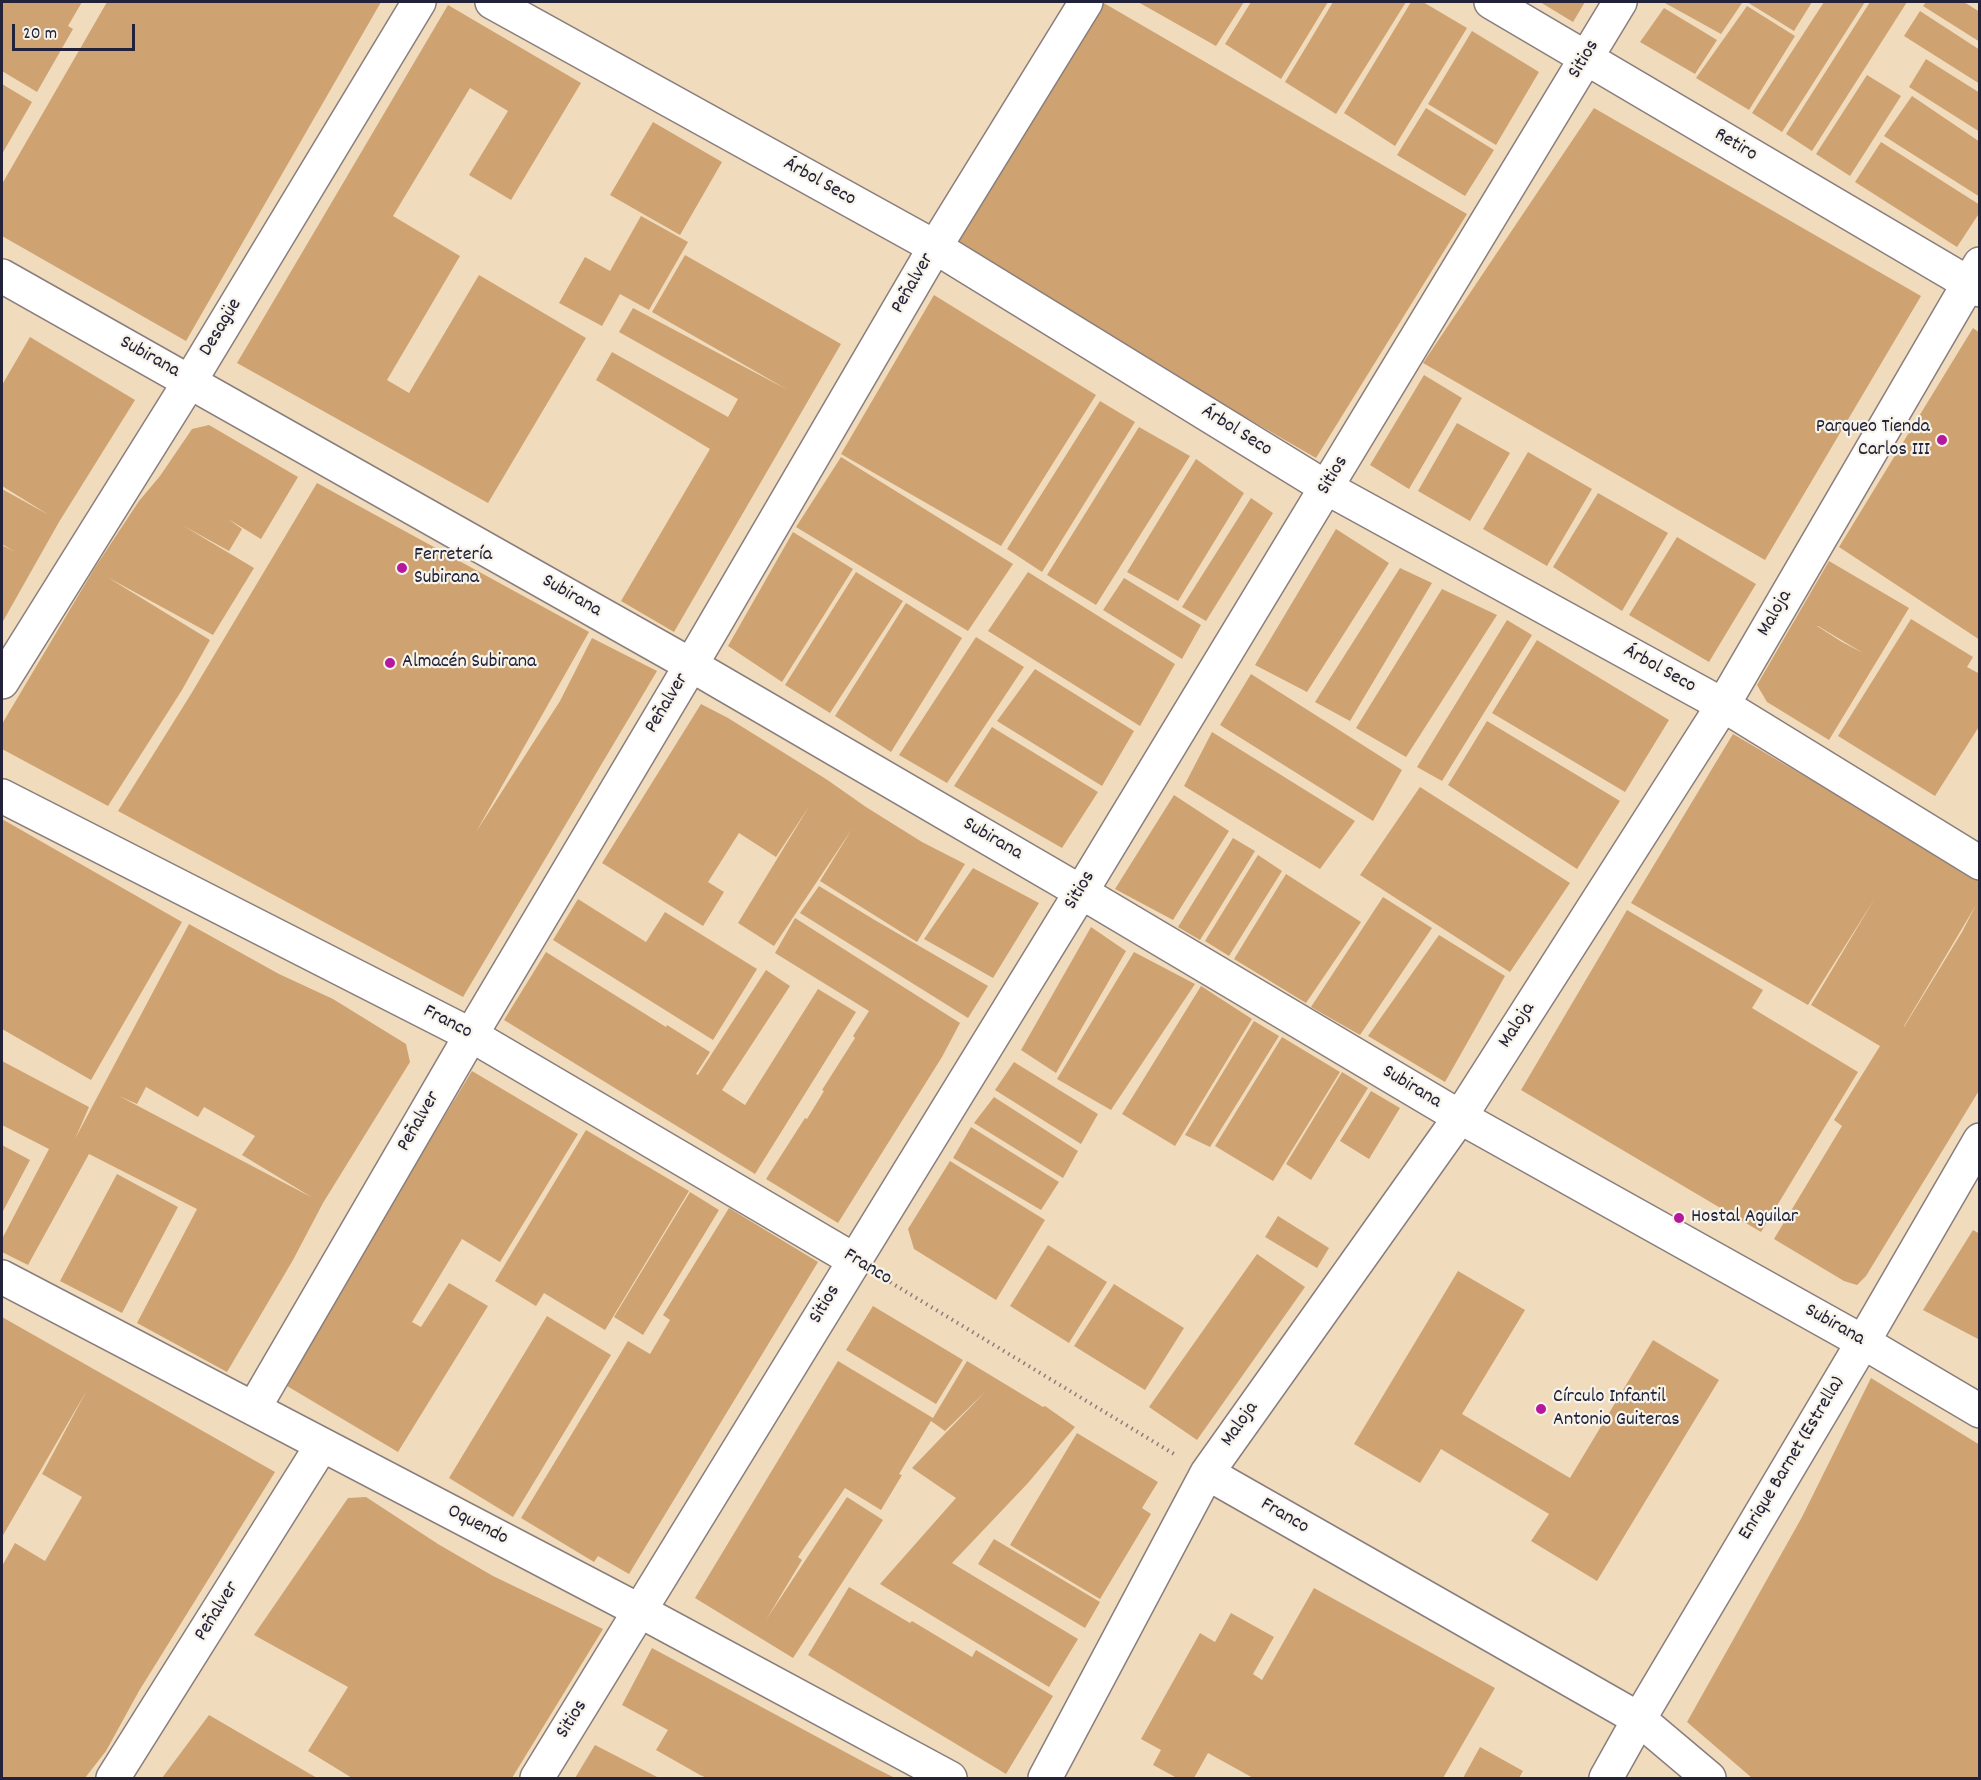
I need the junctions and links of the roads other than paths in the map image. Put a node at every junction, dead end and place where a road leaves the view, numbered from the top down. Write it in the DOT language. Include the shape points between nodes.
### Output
graph roads {
  1 [pos="419,2"];
  2 [pos="492,2"];
  3 [pos="1086,2"];
  4 [pos="1491,2"];
  5 [pos="1620,2"];
  6 [pos="1587,58"];
  7 [pos="935,248"];
  8 [pos="2,276"];
  9 [pos="1976,279"];
  10 [pos="190,381"];
  11 [pos="1327,488"];
  12 [pos="692,665"];
  13 [pos="2,682"];
  14 [pos="1723,705"];
  15 [pos="2,796"];
  16 [pos="1980,863"];
  17 [pos="1081,892"];
  18 [pos="471,1035"];
  19 [pos="1460,1117"];
  20 [pos="1980,1140"];
  21 [pos="854,1260"];
  22 [pos="2,1277"];
  23 [pos="1863,1342"];
  24 [pos="254,1408"];
  25 [pos="1980,1411"];
  26 [pos="322,1445"];
  27 [pos="1207,1473"];
  28 [pos="640,1611"];
  29 [pos="1639,1719"];
  30 [pos="113,1779"];
  31 [pos="537,1779"];
  32 [pos="950,1779"];
  33 [pos="1045,1779"];
  34 [pos="1606,1779"];
  35 [pos="1710,1779"];
  1 -- 10 [label="street, Desagüe"];
  2 -- 7 [label="street, Árbol Seco"];
  3 -- 7 [label="street, Peñalver"];
  4 -- 6 [label="street, Retiro"];
  5 -- 6 [label="street, Sitios"];
  6 -- 9 [label="street, Retiro"];
  6 -- 11 [label="street, Sitios"];
  7 -- 11 [label="street, Árbol Seco"];
  7 -- 12 [label="street, Peñalver"];
  8 -- 10 [label="street, Subirana"];
  9 -- 14 [label="street, Maloja"];
  10 -- 12 [label="street, Subirana"];
  10 -- 13 [label="street, Desagüe"];
  11 -- 14 [label="street, Árbol Seco"];
  11 -- 17 [label="street, Sitios"];
  12 -- 17 [label="street, Subirana"];
  12 -- 18 [label="street, Peñalver"];
  14 -- 16 [label="street, Árbol Seco"];
  14 -- 19 [label="street, Maloja"];
  15 -- 18 [label="street, Franco"];
  17 -- 19 [label="street, Subirana"];
  17 -- 21 [label="street, Sitios"];
  18 -- 21 [label="street, Franco"];
  18 -- 24 [label="street, Peñalver"];
  19 -- 23 [label="street, Subirana"];
  19 -- 27 [label="street, Maloja"];
  20 -- 23 [label="street, Enrique Barnet (Estrella)"];
  21 -- 28 [label="street, Sitios"];
  22 -- 24 [label="street, Oquendo"];
  23 -- 25 [label="street, Subirana"];
  23 -- 29 [label="street, Enrique Barnet (Estrella)"];
  24 -- 26 [label="street, Oquendo"];
  26 -- 28 [label="street, Oquendo"];
  26 -- 30 [label="street, Peñalver"];
  27 -- 29 [label="street, Franco"];
  27 -- 33 [label="street, Maloja"];
  28 -- 31 [label="street, Sitios"];
  28 -- 32 [label="street, Oquendo"];
  29 -- 34 [label="street, Enrique Barnet (Estrella)"];
  29 -- 35 [label="street, Franco"];
}
